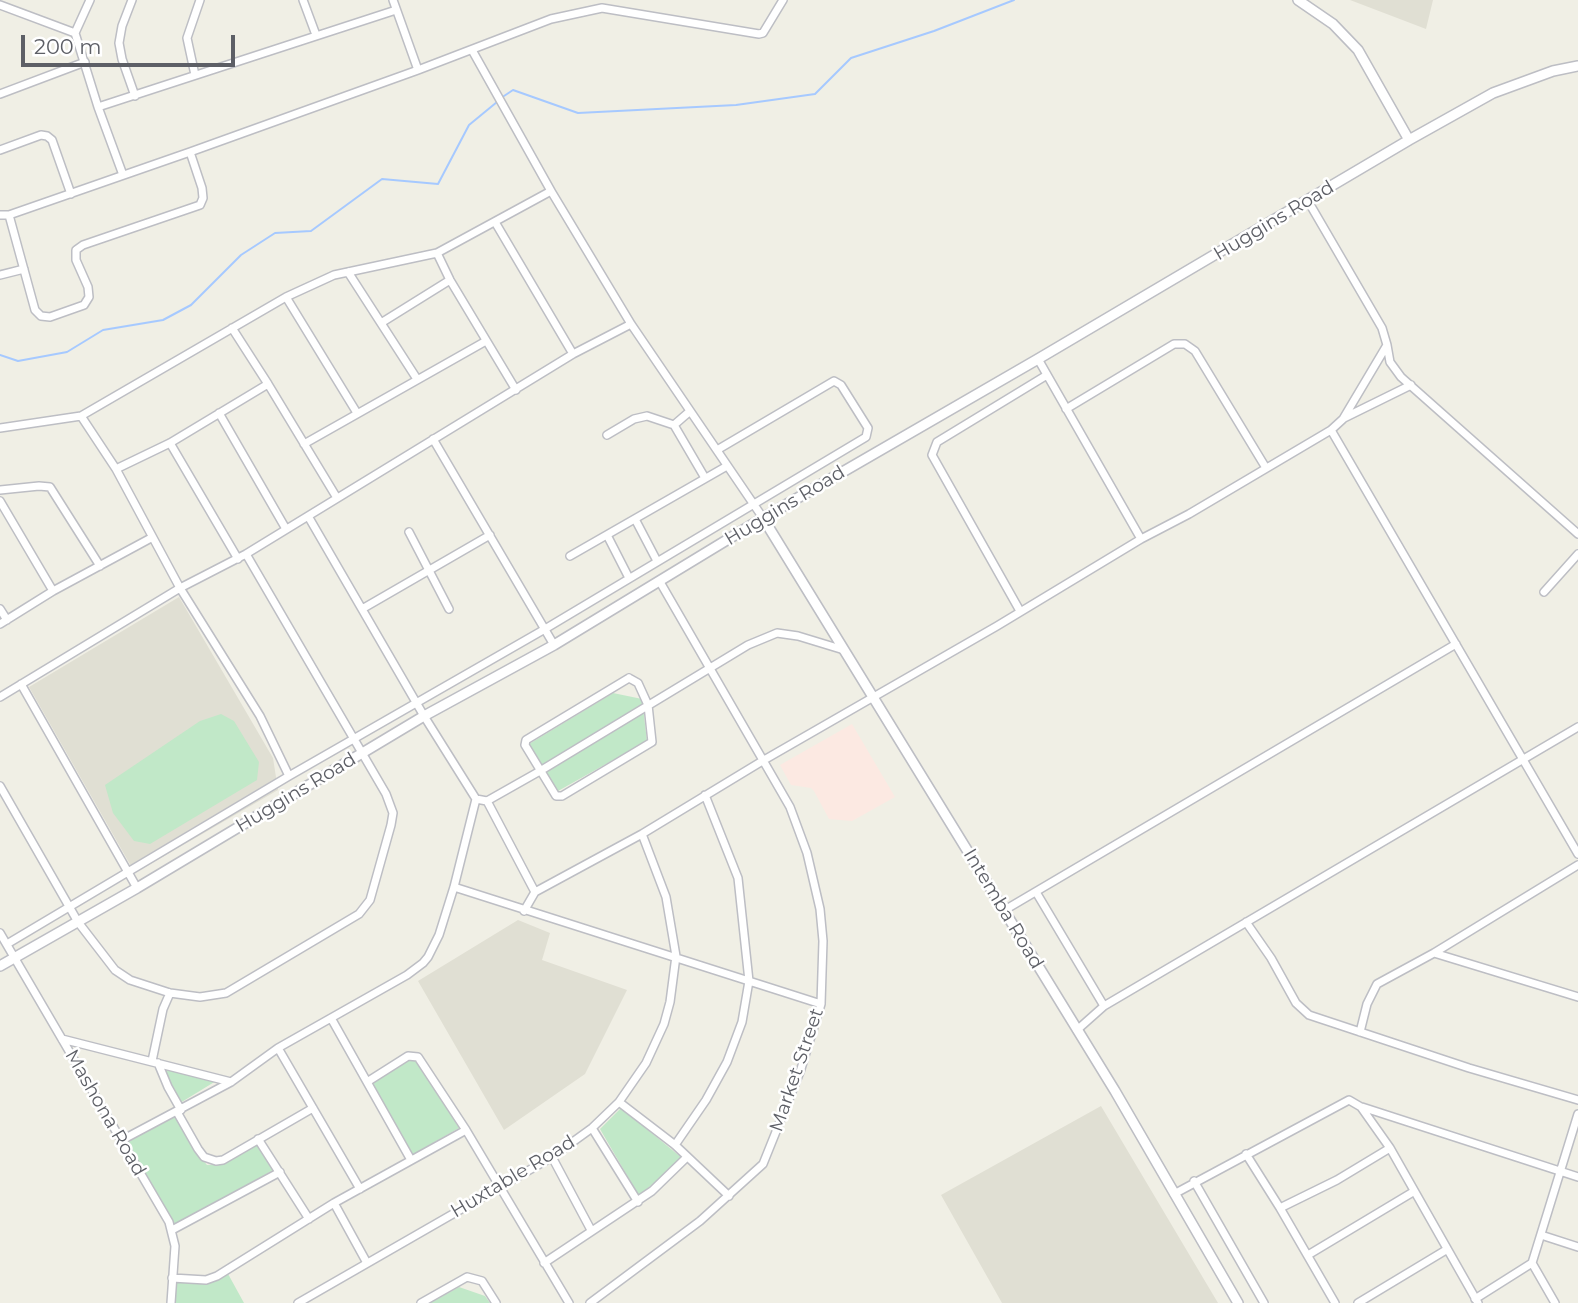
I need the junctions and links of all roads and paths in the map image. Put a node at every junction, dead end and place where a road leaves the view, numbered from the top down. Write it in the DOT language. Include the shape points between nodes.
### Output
graph roads {
  1 [pos="90,0"];
  2 [pos="132,0"];
  3 [pos="200,0"];
  4 [pos="303,0"];
  5 [pos="393,0"];
  6 [pos="783,0"];
  7 [pos="1298,0"];
  8 [pos="0,5"];
  9 [pos="396,10"];
  10 [pos="75,33"];
  11 [pos="316,36"];
  12 [pos="472,50"];
  13 [pos="85,62"];
  14 [pos="1578,66"];
  15 [pos="418,70"];
  16 [pos="195,75"];
  17 [pos="0,94"];
  18 [pos="135,96"];
  19 [pos="99,107"];
  20 [pos="1409,140"];
  21 [pos="0,149"];
  22 [pos="190,152"];
  23 [pos="123,175"];
  24 [pos="551,191"];
  25 [pos="71,194"];
  26 [pos="1308,201"];
  27 [pos="0,215"];
  28 [pos="9,215"];
  29 [pos="495,222"];
  30 [pos="437,253"];
  31 [pos="24,269"];
  32 [pos="348,272"];
  33 [pos="0,275"];
  34 [pos="450,281"];
  35 [pos="286,297"];
  36 [pos="381,323"];
  37 [pos="631,324"];
  38 [pos="232,328"];
  39 [pos="486,341"];
  40 [pos="1387,345"];
  41 [pos="573,354"];
  42 [pos="1038,359"];
  43 [pos="1047,375"];
  44 [pos="417,379"];
  45 [pos="268,384"];
  46 [pos="1411,385"];
  47 [pos="516,390"];
  48 [pos="1066,409"];
  49 [pos="689,412"];
  50 [pos="219,413"];
  51 [pos="357,413"];
  52 [pos="81,416"];
  53 [pos="1343,419"];
  54 [pos="674,425"];
  55 [pos="0,428"];
  56 [pos="1331,430"];
  57 [pos="607,435"];
  58 [pos="433,439"];
  59 [pos="170,443"];
  60 [pos="304,444"];
  61 [pos="717,450"];
  62 [pos="727,466"];
  63 [pos="1266,468"];
  64 [pos="116,469"];
  65 [pos="705,478"];
  66 [pos="0,490"];
  67 [pos="337,498"];
  68 [pos="0,501"];
  69 [pos="754,503"];
  70 [pos="308,516"];
  71 [pos="763,517"];
  72 [pos="635,519"];
  73 [pos="286,529"];
  74 [pos="409,533"];
  75 [pos="1578,534"];
  76 [pos="490,535"];
  77 [pos="607,535"];
  78 [pos="151,538"];
  79 [pos="1141,539"];
  80 [pos="246,554"];
  81 [pos="1578,554"];
  82 [pos="570,556"];
  83 [pos="238,559"];
  84 [pos="657,561"];
  85 [pos="100,566"];
  86 [pos="428,571"];
  87 [pos="629,578"];
  88 [pos="660,582"];
  89 [pos="180,588"];
  90 [pos="53,591"];
  91 [pos="1544,592"];
  92 [pos="0,609"];
  93 [pos="362,609"];
  94 [pos="449,609"];
  95 [pos="1020,611"];
  96 [pos="3,622"];
  97 [pos="545,629"];
  98 [pos="1456,644"];
  99 [pos="554,645"];
  100 [pos="845,650"];
  101 [pos="711,668"];
  102 [pos="22,684"];
  103 [pos="874,696"];
  104 [pos="0,697"];
  105 [pos="416,702"];
  106 [pos="648,705"];
  107 [pos="424,716"];
  108 [pos="1578,727"];
  109 [pos="354,740"];
  110 [pos="363,754"];
  111 [pos="1523,758"];
  112 [pos="764,760"];
  113 [pos="540,771"];
  114 [pos="289,776"];
  115 [pos="0,786"];
  116 [pos="705,795"];
  117 [pos="476,799"];
  118 [pos="487,801"];
  119 [pos="642,834"];
  120 [pos="1578,854"];
  121 [pos="1578,865"];
  122 [pos="127,872"];
  123 [pos="454,887"];
  124 [pos="137,888"];
  125 [pos="535,892"];
  126 [pos="1036,892"];
  127 [pos="70,908"];
  128 [pos="524,911"];
  129 [pos="1003,911"];
  130 [pos="78,922"];
  131 [pos="1246,922"];
  132 [pos="0,933"];
  133 [pos="7,944"];
  134 [pos="1434,953"];
  135 [pos="676,956"];
  136 [pos="16,957"];
  137 [pos="0,966"];
  138 [pos="749,981"];
  139 [pos="170,993"];
  140 [pos="1578,997"];
  141 [pos="821,1004"];
  142 [pos="1104,1006"];
  143 [pos="331,1018"];
  144 [pos="1077,1030"];
  145 [pos="1360,1032"];
  146 [pos="62,1039"];
  147 [pos="278,1048"];
  148 [pos="155,1062"];
  149 [pos="231,1082"];
  150 [pos="367,1082"];
  151 [pos="1578,1101"];
  152 [pos="619,1102"];
  153 [pos="1361,1107"];
  154 [pos="313,1108"];
  155 [pos="179,1111"];
  156 [pos="1578,1114"];
  157 [pos="592,1128"];
  158 [pos="466,1130"];
  159 [pos="258,1139"];
  160 [pos="122,1140"];
  161 [pos="675,1145"];
  162 [pos="1390,1148"];
  163 [pos="1246,1154"];
  164 [pos="552,1157"];
  165 [pos="687,1157"];
  166 [pos="411,1160"];
  167 [pos="280,1172"];
  168 [pos="1560,1172"];
  169 [pos="1578,1177"];
  170 [pos="1194,1181"];
  171 [pos="498,1186"];
  172 [pos="360,1189"];
  173 [pos="1413,1192"];
  174 [pos="1174,1194"];
  175 [pos="729,1196"];
  176 [pos="638,1202"];
  177 [pos="334,1203"];
  178 [pos="1280,1208"];
  179 [pos="309,1219"];
  180 [pos="172,1230"];
  181 [pos="592,1230"];
  182 [pos="1541,1235"];
  183 [pos="1578,1247"];
  184 [pos="1446,1250"];
  185 [pos="1308,1255"];
  186 [pos="367,1263"];
  187 [pos="544,1263"];
  188 [pos="1532,1263"];
  189 [pos="173,1278"];
  190 [pos="1476,1301"];
  191 [pos="171,1303"];
  192 [pos="298,1303"];
  193 [pos="421,1303"];
  194 [pos="496,1303"];
  195 [pos="569,1303"];
  196 [pos="590,1303"];
  197 [pos="1238,1303"];
  198 [pos="1264,1303"];
  199 [pos="1335,1303"];
  200 [pos="1358,1303"];
  201 [pos="1555,1303"];
  1 -- 10 [label="street"];
  2 -- 18 [label="street" via="119,43"];
  3 -- 16 [label="street" via="187,38"];
  4 -- 11 [label="street"];
  5 -- 9 [label="street"];
  6 -- 12 [label="street" via="759,34 594,8 551,19"];
  7 -- 20 [label="street" via="1333,24 1358,50"];
  8 -- 10 [label="street"];
  9 -- 11 [label="street"];
  9 -- 15 [label="street"];
  10 -- 13 [label="street"];
  11 -- 16 [label="street"];
  12 -- 15 [label="street"];
  12 -- 24 [label="street"];
  13 -- 17 [label="street"];
  13 -- 19 [label="street"];
  14 -- 20 [label="street, Huggins Road" via="1493,93"];
  15 -- 22 [label="street"];
  16 -- 18 [label="street"];
  18 -- 19 [label="street"];
  19 -- 23 [label="street"];
  20 -- 26 [label="street, Huggins Road"];
  21 -- 25 [label="street" via="47,136"];
  22 -- 23 [label="street"];
  22 -- 31 [label="street" via="202,188 200,205 76,250 88,288 85,305 41,316 35,310"];
  23 -- 25 [label="street"];
  24 -- 29 [label="street"];
  24 -- 37 [label="street"];
  25 -- 28 [label="street"];
  26 -- 40 [label="street" via="1382,328"];
  26 -- 42 [label="street, Huggins Road"];
  27 -- 28 [label="street"];
  28 -- 31 [label="street"];
  29 -- 30 [label="street"];
  29 -- 41 [label="street"];
  30 -- 32 [label="street"];
  30 -- 34 [label="street"];
  31 -- 33 [label="street"];
  32 -- 35 [label="street"];
  32 -- 36 [label="street"];
  34 -- 36 [label="street"];
  34 -- 39 [label="street"];
  35 -- 38 [label="street"];
  35 -- 51 [label="street"];
  36 -- 44 [label="street"];
  37 -- 41 [label="street"];
  37 -- 49 [label="street"];
  38 -- 45 [label="street"];
  38 -- 52 [label="street"];
  39 -- 44 [label="street"];
  39 -- 47 [label="street"];
  40 -- 46 [label="street" via="1390,362"];
  40 -- 53 [label="street"];
  41 -- 47 [label="street"];
  42 -- 43 [label="street"];
  42 -- 71 [label="street, Huggins Road"];
  43 -- 48 [label="street"];
  43 -- 95 [label="street" via="937,442 932,455"];
  44 -- 51 [label="street"];
  45 -- 50 [label="street"];
  45 -- 60 [label="street"];
  46 -- 53 [label="street"];
  46 -- 75 [label="street"];
  47 -- 58 [label="street"];
  48 -- 63 [label="street" via="1174,344 1185,344 1195,351"];
  48 -- 79 [label="street"];
  49 -- 54 [label="street"];
  49 -- 61 [label="street"];
  50 -- 59 [label="street"];
  50 -- 73 [label="street"];
  51 -- 60 [label="street"];
  52 -- 55 [label="street"];
  52 -- 64 [label="street"];
  53 -- 56 [label="street"];
  54 -- 57 [label="street" via="647,416"];
  54 -- 65 [label="street"];
  56 -- 63 [label="street"];
  56 -- 98 [label="street"];
  58 -- 67 [label="street"];
  58 -- 76 [label="street"];
  59 -- 64 [label="street"];
  59 -- 83 [label="street"];
  60 -- 67 [label="street"];
  61 -- 62 [label="street"];
  61 -- 69 [label="street" via="834,381 841,384 868,428 866,437"];
  62 -- 65 [label="street"];
  62 -- 69 [label="street"];
  63 -- 79 [label="street"];
  64 -- 78 [label="street"];
  65 -- 72 [label="street"];
  66 -- 85 [label="street" via="50,487"];
  67 -- 70 [label="street"];
  68 -- 90 [label="street"];
  69 -- 71 [label="street"];
  69 -- 84 [label="street"];
  70 -- 73 [label="street"];
  70 -- 93 [label="street"];
  71 -- 88 [label="street, Huggins Road"];
  71 -- 100 [label="street, Intemba Road"];
  72 -- 77 [label="street"];
  72 -- 84 [label="street"];
  73 -- 80 [label="street"];
  74 -- 86 [label="street"];
  76 -- 86 [label="street"];
  76 -- 97 [label="street"];
  77 -- 82 [label="street"];
  77 -- 87 [label="street"];
  78 -- 85 [label="street"];
  78 -- 89 [label="street"];
  79 -- 95 [label="street"];
  80 -- 83 [label="street"];
  80 -- 109 [label="street"];
  81 -- 91 [label="street"];
  83 -- 89 [label="street"];
  84 -- 87 [label="street"];
  85 -- 90 [label="street"];
  86 -- 93 [label="street"];
  86 -- 94 [label="street"];
  87 -- 97 [label="street"];
  88 -- 99 [label="street, Huggins Road"];
  88 -- 101 [label="street, Market Street"];
  89 -- 102 [label="street"];
  89 -- 114 [label="street" via="260,716"];
  90 -- 96 [label="street"];
  92 -- 96 [label="street"];
  93 -- 105 [label="street"];
  95 -- 103 [label="street"];
  97 -- 99 [label="street"];
  97 -- 105 [label="street"];
  98 -- 111 [label="street"];
  98 -- 126 [label="street"];
  99 -- 107 [label="street, Huggins Road"];
  100 -- 101 [label="street" via="777,633"];
  100 -- 103 [label="street, Intemba Road"];
  101 -- 106 [label="street"];
  101 -- 112 [label="street, Market Street"];
  102 -- 104 [label="street"];
  102 -- 122 [label="street"];
  103 -- 112 [label="street"];
  103 -- 129 [label="street, Intemba Road"];
  105 -- 107 [label="street"];
  105 -- 109 [label="street"];
  106 -- 113 [label="street"];
  106 -- 113 [label="street" via="649,745 559,797"];
  106 -- 113 [label="street" via="638,683 629,678 526,740"];
  107 -- 110 [label="street, Huggins Road"];
  107 -- 117 [label="street"];
  108 -- 111 [label="street"];
  109 -- 110 [label="street"];
  109 -- 114 [label="street"];
  110 -- 124 [label="street, Huggins Road"];
  110 -- 139 [label="street" via="393,813 365,908 226,993 200,997"];
  111 -- 120 [label="street"];
  111 -- 131 [label="street"];
  112 -- 116 [label="street"];
  112 -- 141 [label="street, Market Street" via="790,807 815,883 822,941"];
  113 -- 118 [label="street"];
  114 -- 122 [label="street"];
  115 -- 127 [label="street"];
  116 -- 119 [label="street"];
  116 -- 138 [label="street" via="738,878"];
  117 -- 118 [label="street"];
  117 -- 123 [label="street"];
  118 -- 125 [label="street"];
  119 -- 125 [label="street"];
  119 -- 135 [label="street, Huxtable Road" via="666,897"];
  121 -- 134 [label="street"];
  122 -- 124 [label="street"];
  122 -- 127 [label="street"];
  123 -- 128 [label="street"];
  123 -- 143 [label="street" via="439,935 423,963"];
  124 -- 130 [label="street, Huggins Road"];
  125 -- 128 [label="street"];
  126 -- 129 [label="street"];
  126 -- 142 [label="street"];
  127 -- 130 [label="street"];
  127 -- 133 [label="street"];
  128 -- 135 [label="street"];
  129 -- 144 [label="street, Intemba Road"];
  130 -- 136 [label="street, Huggins Road"];
  130 -- 139 [label="street" via="122,976"];
  131 -- 142 [label="street"];
  131 -- 145 [label="street" via="1296,1003 1309,1015"];
  132 -- 133 [label="street, Mashona Road"];
  133 -- 136 [label="street, Mashona Road"];
  134 -- 140 [label="street"];
  134 -- 145 [label="street" via="1377,984"];
  135 -- 138 [label="street"];
  135 -- 152 [label="street, Huxtable Road" via="664,1024 646,1063"];
  136 -- 137 [label="street, Huggins Road"];
  136 -- 146 [label="street, Mashona Road"];
  138 -- 141 [label="street"];
  138 -- 161 [label="street" via="727,1062"];
  139 -- 148 [label="street"];
  141 -- 175 [label="street, Market Street" via="763,1164"];
  142 -- 144 [label="street"];
  143 -- 147 [label="street"];
  143 -- 150 [label="street"];
  144 -- 174 [label="street, Intemba Road"];
  145 -- 151 [label="street"];
  146 -- 148 [label="street"];
  146 -- 160 [label="street, Mashona Road"];
  147 -- 149 [label="street"];
  147 -- 154 [label="street"];
  148 -- 149 [label="street"];
  148 -- 155 [label="street"];
  149 -- 155 [label="street"];
  150 -- 158 [label="street" via="408,1056 418,1057"];
  150 -- 166 [label="street"];
  152 -- 157 [label="street, Huxtable Road"];
  152 -- 161 [label="street"];
  153 -- 162 [label="street"];
  153 -- 163 [label="street" via="1346,1101"];
  153 -- 168 [label="street"];
  154 -- 159 [label="street"];
  154 -- 172 [label="street"];
  155 -- 159 [label="street" via="198,1149 209,1160 223,1160"];
  155 -- 160 [label="street"];
  156 -- 168 [label="street"];
  157 -- 164 [label="street, Huxtable Road"];
  157 -- 176 [label="street"];
  158 -- 166 [label="street"];
  158 -- 171 [label="street"];
  159 -- 167 [label="street"];
  160 -- 180 [label="street, Mashona Road"];
  161 -- 165 [label="street"];
  162 -- 173 [label="street"];
  162 -- 178 [label="street"];
  163 -- 170 [label="street"];
  163 -- 178 [label="street"];
  164 -- 171 [label="street, Huxtable Road"];
  164 -- 181 [label="street"];
  165 -- 175 [label="street"];
  165 -- 176 [label="street"];
  166 -- 172 [label="street"];
  167 -- 179 [label="street"];
  167 -- 180 [label="street"];
  168 -- 169 [label="street"];
  168 -- 182 [label="street"];
  170 -- 174 [label="street"];
  170 -- 198 [label="street"];
  171 -- 186 [label="street, Huxtable Road"];
  171 -- 187 [label="street"];
  172 -- 177 [label="street"];
  173 -- 184 [label="street"];
  173 -- 185 [label="street"];
  174 -- 197 [label="street, Intemba Road"];
  175 -- 196 [label="street, Market Street"];
  176 -- 181 [label="street"];
  177 -- 179 [label="street"];
  177 -- 186 [label="street"];
  178 -- 185 [label="street"];
  179 -- 189 [label="street" via="217,1276"];
  180 -- 189 [label="street, Mashona Road"];
  181 -- 187 [label="street"];
  182 -- 183 [label="street"];
  182 -- 188 [label="street"];
  184 -- 190 [label="street"];
  184 -- 200 [label="street"];
  185 -- 199 [label="street"];
  186 -- 192 [label="street, Huxtable Road"];
  187 -- 195 [label="street"];
  188 -- 190 [label="street"];
  188 -- 201 [label="street"];
  189 -- 191 [label="street, Mashona Road"];
  193 -- 194 [label="street" via="467,1277 482,1281"];
}
